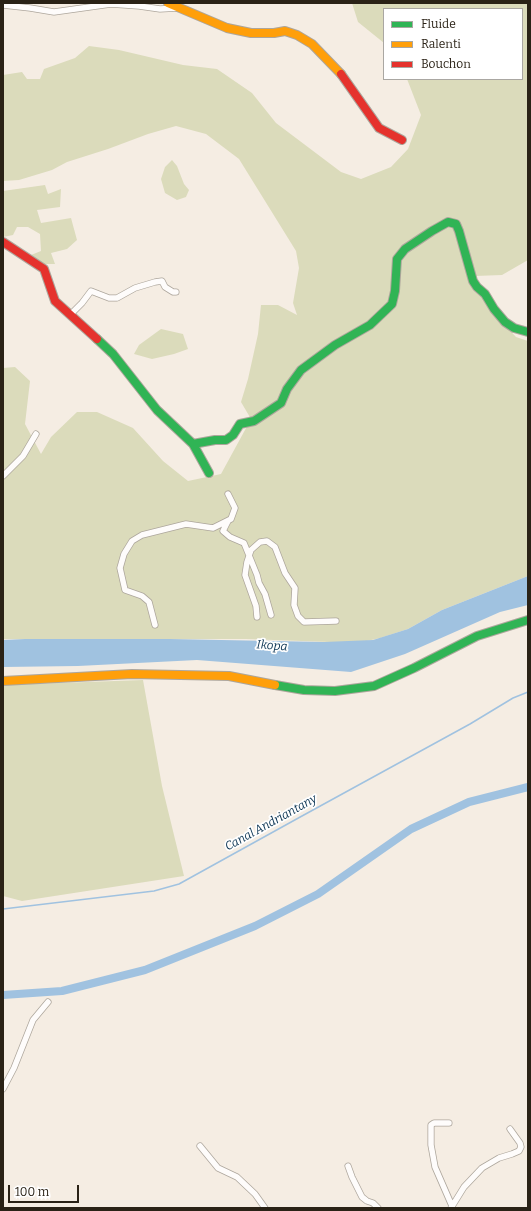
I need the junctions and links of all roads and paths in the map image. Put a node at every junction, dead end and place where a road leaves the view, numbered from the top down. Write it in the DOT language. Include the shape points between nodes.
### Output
graph roads {
  1 [pos="168,3"];
  2 [pos="3,5"];
  3 [pos="177,8"];
  4 [pos="402,140"];
  5 [pos="3,242"];
  6 [pos="176,292"];
  7 [pos="70,315"];
  8 [pos="528,332"];
  9 [pos="36,434"];
  10 [pos="193,444"];
  11 [pos="209,473"];
  12 [pos="3,476"];
  13 [pos="228,494"];
  14 [pos="228,520"];
  15 [pos="249,556"];
  16 [pos="271,615"];
  17 [pos="257,617"];
  18 [pos="528,620"];
  19 [pos="336,621"];
  20 [pos="155,625"];
  21 [pos="3,681"];
  22 [pos="48,1002"];
  23 [pos="3,1089"];
  24 [pos="449,1123"];
  25 [pos="510,1129"];
  26 [pos="200,1146"];
  27 [pos="348,1166"];
  28 [pos="451,1207"];
  29 [pos="265,1208"];
  30 [pos="378,1208"];
  1 -- 3 [label="street"];
  2 -- 3 [label="street" via="54,12 112,4 160,9"];
  3 -- 4 [label="street" via="227,28 251,33 285,31 312,44 338,70 380,128"];
  5 -- 7 [label="street" via="44,269 55,301"];
  6 -- 7 [label="street" via="165,287 162,281 134,288 117,298 109,298 91,291"];
  7 -- 10 [label="street" via="113,354 157,410"];
  8 -- 10 [label="street" via="504,322 485,294 477,287 456,224 448,222 405,250 397,259 392,304 370,325 335,345 301,370 287,389 281,403 254,421 240,424 226,440"];
  9 -- 12 [label="street" via="24,456"];
  10 -- 11 [label="street"];
  13 -- 14 [label="street" via="235,508 231,519"];
  14 -- 15 [label="street" via="223,531 244,543"];
  14 -- 20 [label="street" via="214,528 186,524 142,535 132,541 124,554 120,568 125,590 142,596 149,602"];
  15 -- 16 [label="street"];
  15 -- 17 [label="street" via="245,575 256,606"];
  15 -- 19 [label="street" via="251,550 260,542 267,541 275,547 285,573 295,588 294,605 298,616 304,622"];
  18 -- 21 [label="street" via="477,636 374,686 335,691 304,690 228,676 132,674"];
  22 -- 23 [label="street" via="33,1020"];
  24 -- 28 [label="street" via="431,1125 431,1145 435,1167"];
  25 -- 28 [label="street" via="520,1142 519,1151 482,1168 464,1187"];
  26 -- 29 [label="street" via="218,1168 237,1177"];
  27 -- 30 [label="street" via="362,1197"];
}
